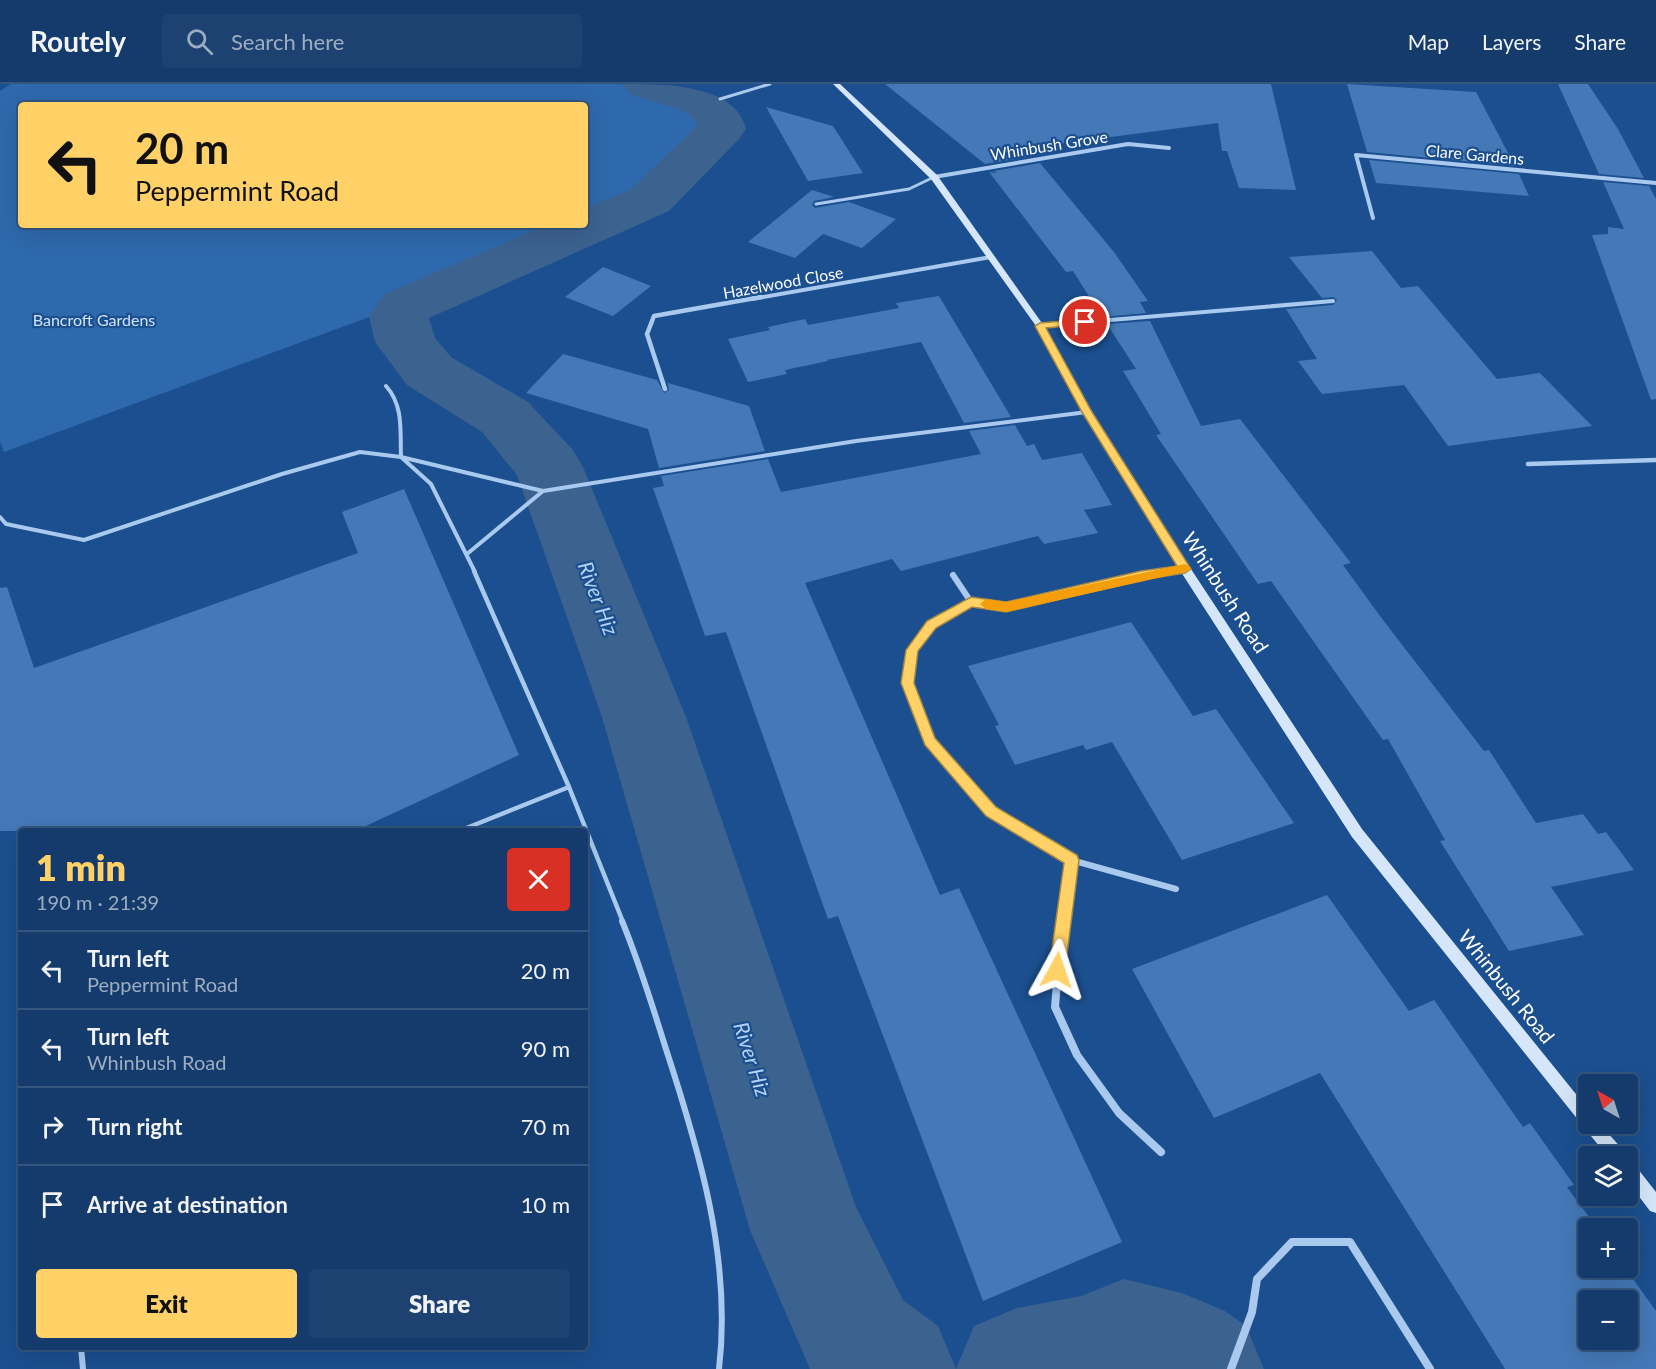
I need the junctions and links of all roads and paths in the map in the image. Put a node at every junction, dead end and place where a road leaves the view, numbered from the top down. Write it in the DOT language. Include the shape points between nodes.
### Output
graph roads {
  1 [pos="770,84"];
  2 [pos="836,84"];
  3 [pos="720,99"];
  4 [pos="1169,148"];
  5 [pos="934,177"];
  6 [pos="1656,183"];
  7 [pos="816,204"];
  8 [pos="1373,218"];
  9 [pos="991,258"];
  10 [pos="1333,301"];
  11 [pos="1040,326"];
  12 [pos="386,386"];
  13 [pos="665,389"];
  14 [pos="1087,412"];
  15 [pos="400,457"];
  16 [pos="1656,460"];
  17 [pos="1528,464"];
  18 [pos="543,491"];
  19 [pos="0,517"];
  20 [pos="467,554"];
  21 [pos="1185,569"];
  22 [pos="953,575"];
  23 [pos="971,602"];
  24 [pos="569,787"];
  25 [pos="466,828"];
  26 [pos="585,828"];
  27 [pos="588,835"];
  28 [pos="1071,860"];
  29 [pos="1176,890"];
  30 [pos="1578,1108"];
  31 [pos="1599,1134"];
  32 [pos="1609,1146"];
  33 [pos="1161,1152"];
  34 [pos="1638,1182"];
  35 [pos="1656,1205"];
  36 [pos="81,1350"];
  37 [pos="1232,1364"];
  38 [pos="82,1369"];
  39 [pos="719,1369"];
  40 [pos="1430,1369"];
  1 -- 3 [label="lane"];
  2 -- 5 [label="street, Whinbush Road"];
  4 -- 5 [label="street, Whinbush Grove" via="1128,144"];
  5 -- 7 [label="lane" via="909,189"];
  5 -- 9 [label="street, Whinbush Road"];
  6 -- 8 [label="street, Clare Gardens" via="1356,155"];
  9 -- 11 [label="street, Whinbush Road"];
  9 -- 13 [label="street, Hazelwood Close" via="654,316 647,334"];
  10 -- 11 [label="lane"];
  11 -- 14 [label="street, Whinbush Road"];
  12 -- 15 [label="lane" via="400,408"];
  14 -- 18 [label="lane" via="856,441"];
  14 -- 21 [label="street, Whinbush Road"];
  15 -- 18 [label="lane"];
  15 -- 19 [label="lane" via="360,452 332,459 84,540 6,524"];
  15 -- 20 [label="lane" via="431,484"];
  16 -- 17 [label="street"];
  18 -- 20 [label="lane"];
  20 -- 24 [label="lane"];
  21 -- 23 [label="street" via="1006,607"];
  21 -- 30 [label="street, Whinbush Road" via="1357,833"];
  22 -- 23 [label="street"];
  23 -- 28 [label="street" via="931,624 912,650 908,683 930,741 991,811"];
  24 -- 25 [label="lane"];
  24 -- 26 [label="lane"];
  27 -- 39 [label="lane" via="634,950 690,1122 714,1223 723,1334"];
  28 -- 29 [label="street"];
  28 -- 33 [label="street" via="1058,951 1055,1007 1077,1055 1119,1113"];
  31 -- 32 [label="street, Whinbush Road"];
  34 -- 35 [label="street"];
  36 -- 38 [label="lane"];
  37 -- 40 [label="street" via="1252,1312 1257,1279 1292,1242 1350,1242"];
}
